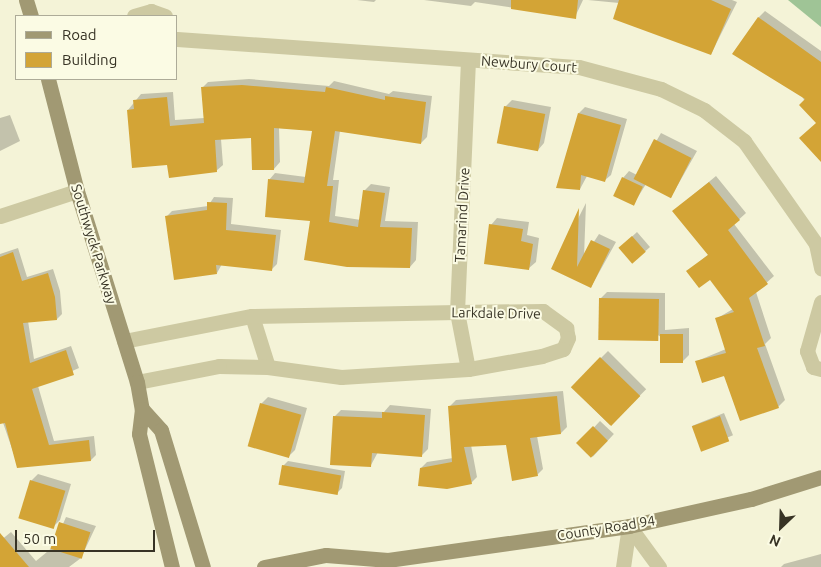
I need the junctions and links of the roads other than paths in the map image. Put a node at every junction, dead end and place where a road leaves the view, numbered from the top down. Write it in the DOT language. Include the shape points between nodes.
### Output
graph roads {
  1 [pos="26,0"];
  2 [pos="31,15"];
  3 [pos="137,15"];
  4 [pos="162,15"];
  5 [pos="178,40"];
  6 [pos="468,60"];
  7 [pos="48,80"];
  8 [pos="78,191"];
  9 [pos="0,216"];
  10 [pos="821,268"];
  11 [pos="821,302"];
  12 [pos="457,312"];
  13 [pos="252,316"];
  14 [pos="124,341"];
  15 [pos="268,367"];
  16 [pos="468,369"];
  17 [pos="821,369"];
  18 [pos="138,382"];
  19 [pos="142,409"];
  20 [pos="821,477"];
  21 [pos="629,526"];
  22 [pos="381,564"];
  23 [pos="172,567"];
  24 [pos="203,567"];
  25 [pos="264,567"];
  26 [pos="623,567"];
  27 [pos="659,567"];
  1 -- 2 [label="street"];
  3 -- 4 [label="street" via="151,11"];
  5 -- 6 [label="street, Newbury Court"];
  6 -- 10 [label="street, Newbury Court" via="579,66 661,89 704,110 744,141 816,244"];
  6 -- 12 [label="street, Tamarind Drive"];
  7 -- 8 [label="street, Southwyck Parkway"];
  8 -- 9 [label="street"];
  8 -- 14 [label="street, Southwyck Parkway"];
  11 -- 17 [label="street" via="807,352 813,367"];
  12 -- 13 [label="street, Larkdale Drive"];
  12 -- 16 [label="street, Tamarind Drive"];
  12 -- 16 [label="street, Larkdale Drive" via="543,312 566,328 563,349"];
  13 -- 14 [label="street, Larkdale Drive"];
  13 -- 15 [label="street"];
  14 -- 18 [label="street, Southwyck Parkway"];
  15 -- 16 [label="street, Larkdale Drive" via="341,377"];
  15 -- 18 [label="street, Larkdale Drive" via="219,366"];
  18 -- 19 [label="street, Southwyck Parkway"];
  19 -- 23 [label="street, Southwyck Parkway" via="139,434"];
  19 -- 24 [label="street" via="161,430"];
  20 -- 21 [label="street, County Road 94" via="751,499"];
  21 -- 22 [label="street, County Road 94"];
  21 -- 26 [label="street"];
  21 -- 27 [label="street"];
  22 -- 25 [label="street, County Road 94" via="326,555"];
}
